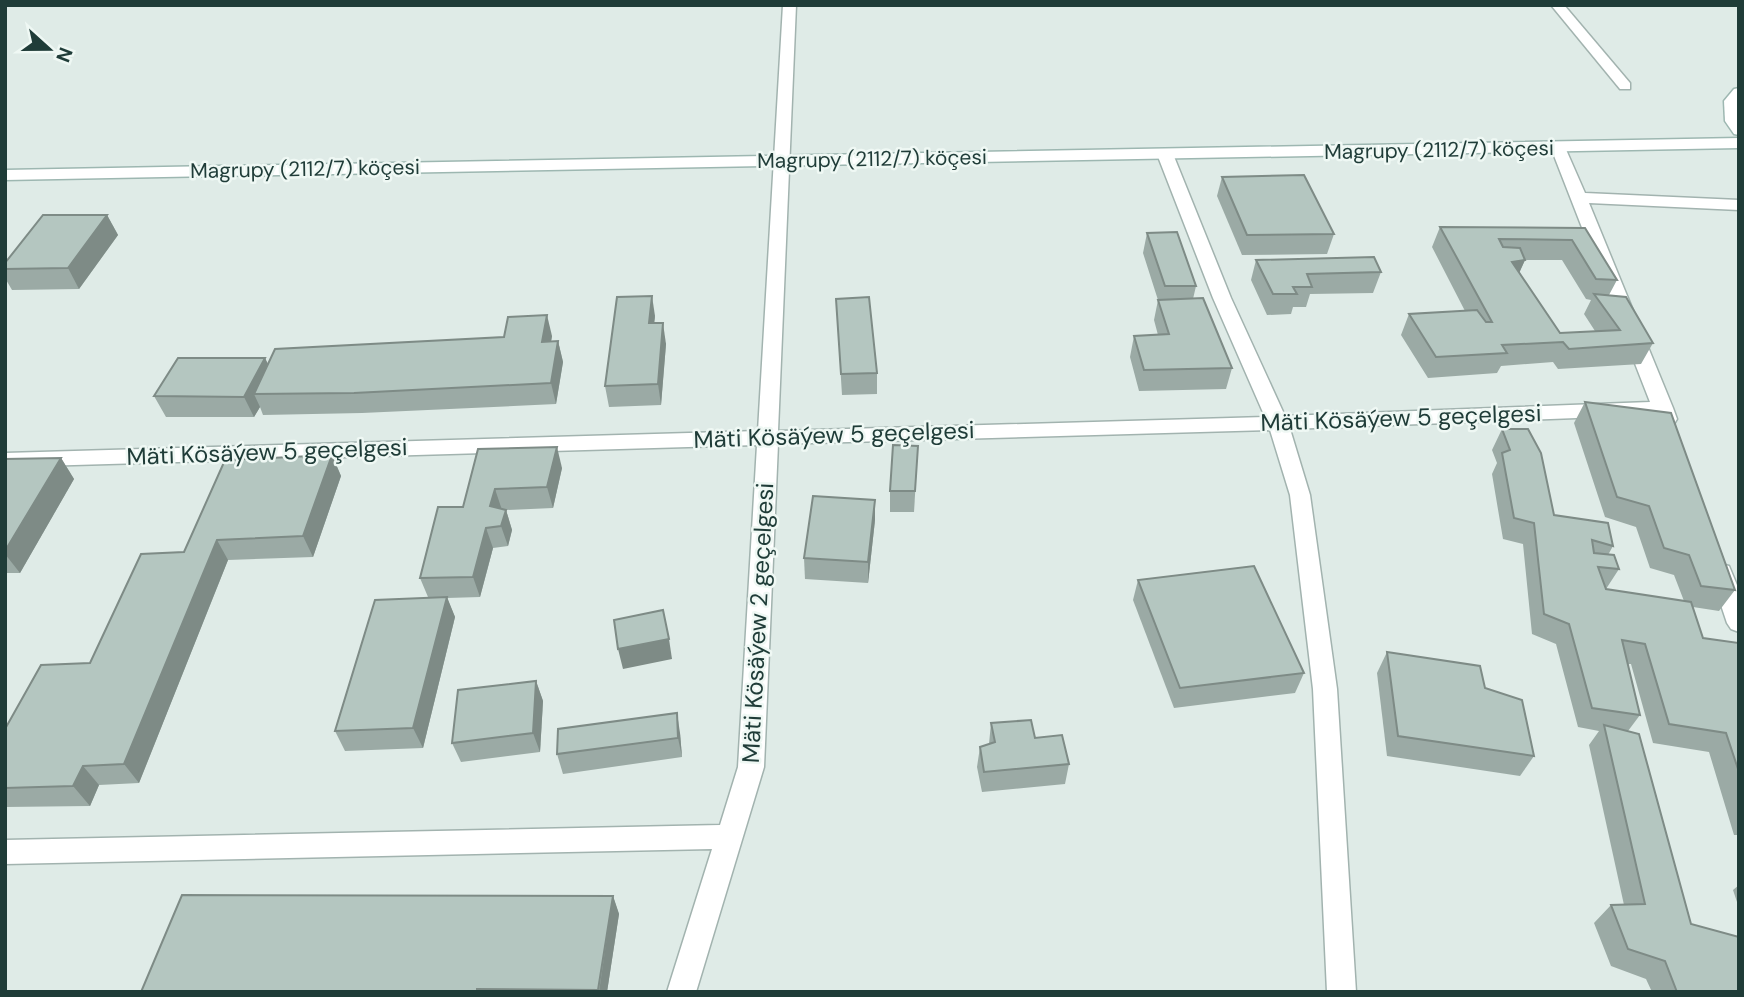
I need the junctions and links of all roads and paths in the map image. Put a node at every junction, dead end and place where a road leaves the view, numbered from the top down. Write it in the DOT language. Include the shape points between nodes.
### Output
graph roads {
  1 [pos="790,5"];
  2 [pos="1557,5"];
  3 [pos="1625,86"];
  4 [pos="1739,92"];
  5 [pos="1739,131"];
  6 [pos="1739,143"];
  7 [pos="1559,148"];
  8 [pos="1165,154"];
  9 [pos="782,161"];
  10 [pos="5,175"];
  11 [pos="1579,198"];
  12 [pos="1739,205"];
  13 [pos="1663,408"];
  14 [pos="1278,423"];
  15 [pos="1672,433"];
  16 [pos="769,436"];
  17 [pos="5,460"];
  18 [pos="1717,559"];
  19 [pos="1739,623"];
  20 [pos="729,837"];
  21 [pos="5,852"];
  22 [pos="681,992"];
  23 [pos="1342,992"];
  1 -- 9 [label="street, Mäti Kösäýew 2 geçelgesi"];
  2 -- 3 [label="street"];
  4 -- 5 [label="street" via="1731,101 1732,121"];
  6 -- 7 [label="street, Magrupy (2112/7) köçesi"];
  7 -- 8 [label="street, Magrupy (2112/7) köçesi"];
  7 -- 11 [label="street"];
  8 -- 9 [label="street, Magrupy (2112/7) köçesi"];
  8 -- 14 [label="street" via="1222,299"];
  9 -- 10 [label="street, Magrupy (2112/7) köçesi"];
  9 -- 16 [label="street, Mäti Kösäýew 2 geçelgesi"];
  11 -- 12 [label="street"];
  11 -- 13 [label="street"];
  13 -- 14 [label="street, Mäti Kösäýew 5 geçelgesi"];
  13 -- 15 [label="street"];
  14 -- 16 [label="street, Mäti Kösäýew 5 geçelgesi"];
  14 -- 23 [label="street" via="1300,495 1325,688"];
  16 -- 17 [label="street, Mäti Kösäýew 5 geçelgesi"];
  16 -- 20 [label="street, Mäti Kösäýew 2 geçelgesi" via="751,766"];
  18 -- 19 [label="street"];
  20 -- 21 [label="street"];
  20 -- 22 [label="street, Mäti Kösäýew 2 geçelgesi"];
}
